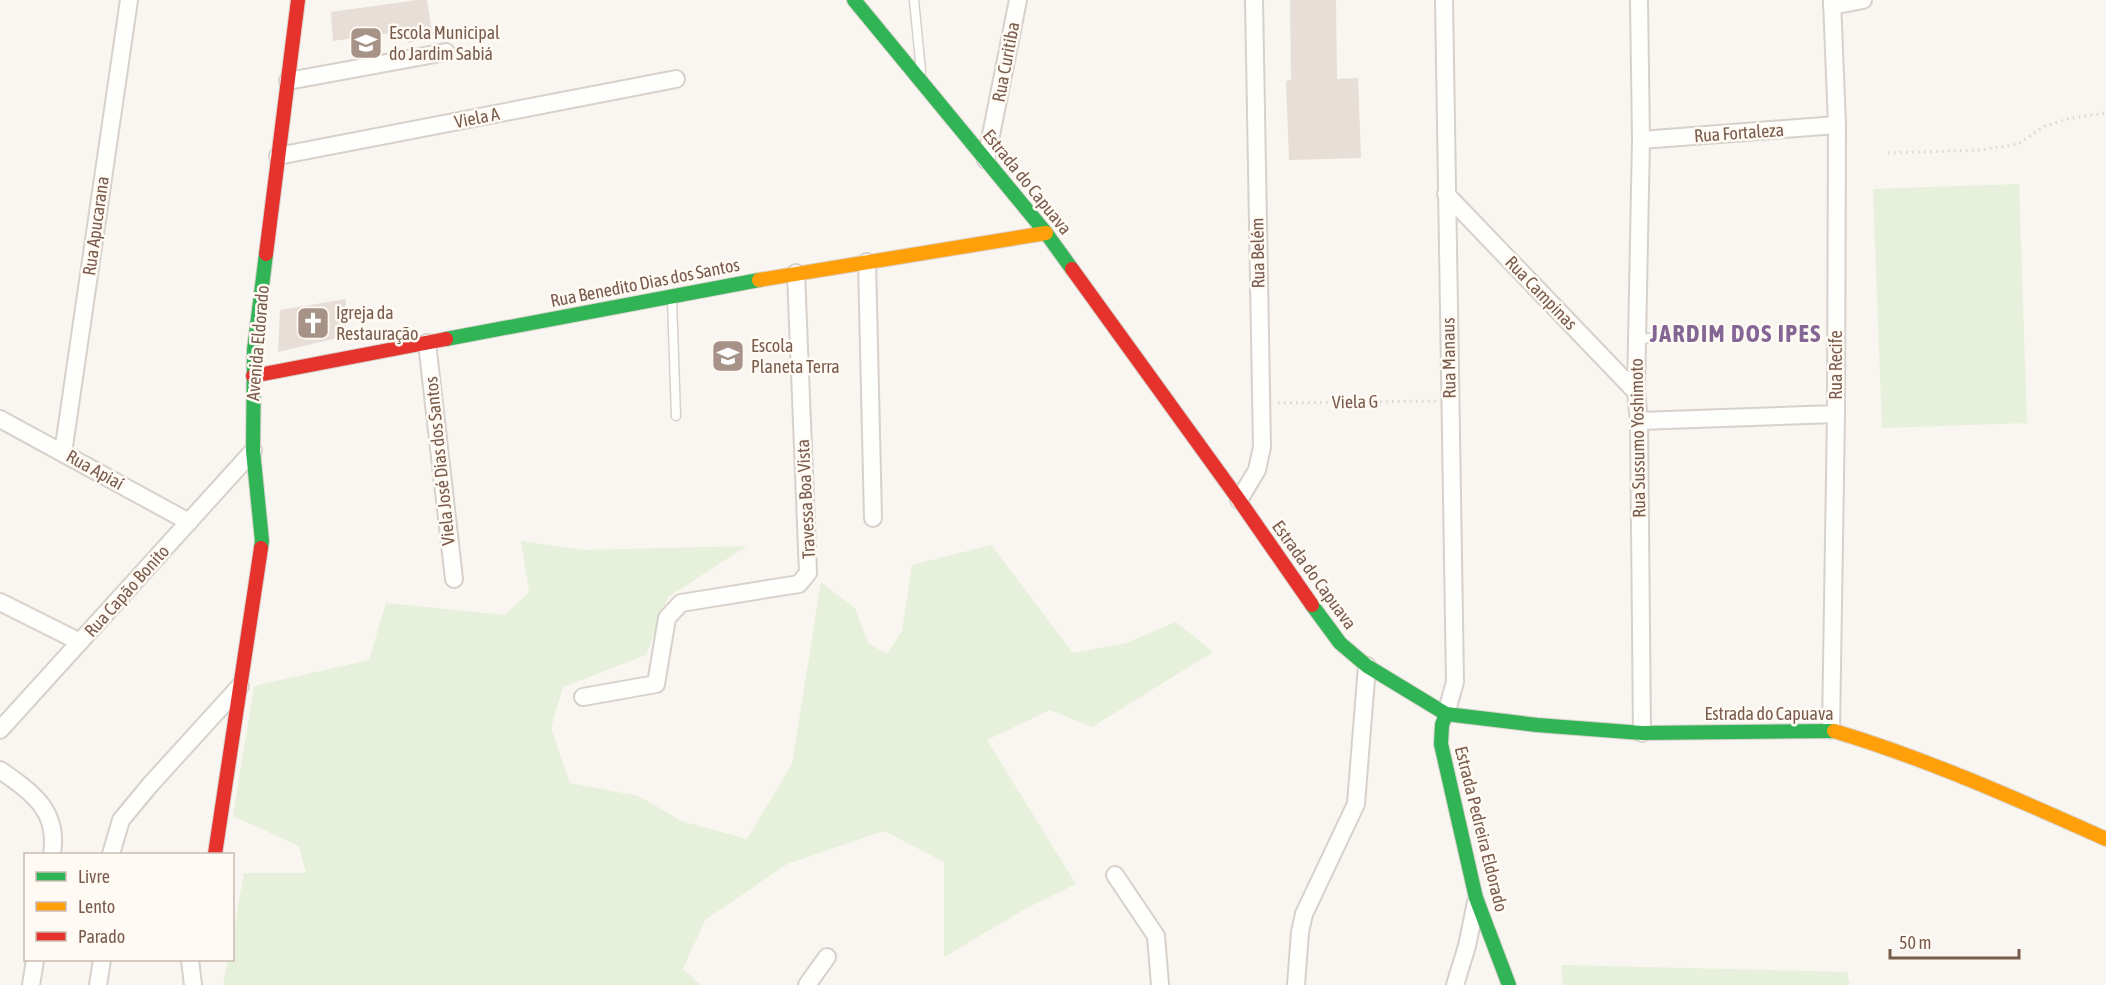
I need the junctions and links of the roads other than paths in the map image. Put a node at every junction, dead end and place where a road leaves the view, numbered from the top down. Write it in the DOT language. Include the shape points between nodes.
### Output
graph roads {
  1 [pos="129,0"];
  2 [pos="298,0"];
  3 [pos="854,0"];
  4 [pos="914,0"];
  5 [pos="1018,0"];
  6 [pos="1254,0"];
  7 [pos="1444,0"];
  8 [pos="1639,0"];
  9 [pos="1863,0"];
  10 [pos="1832,3"];
  11 [pos="446,52"];
  12 [pos="676,79"];
  13 [pos="288,81"];
  14 [pos="921,81"];
  15 [pos="1837,125"];
  16 [pos="1641,140"];
  17 [pos="278,156"];
  18 [pos="986,160"];
  19 [pos="1446,194"];
  20 [pos="1046,233"];
  21 [pos="867,262"];
  22 [pos="795,273"];
  23 [pos="672,296"];
  24 [pos="1700,330"];
  25 [pos="1636,340"];
  26 [pos="427,343"];
  27 [pos="253,376"];
  28 [pos="1636,392"];
  29 [pos="1836,414"];
  30 [pos="676,416"];
  31 [pos="0,419"];
  32 [pos="1639,421"];
  33 [pos="253,451"];
  34 [pos="63,453"];
  35 [pos="1239,500"];
  36 [pos="873,518"];
  37 [pos="189,522"];
  38 [pos="453,579"];
  39 [pos="0,602"];
  40 [pos="80,642"];
  41 [pos="1367,666"];
  42 [pos="241,685"];
  43 [pos="584,697"];
  44 [pos="1446,714"];
  45 [pos="0,730"];
  46 [pos="1831,730"];
  47 [pos="1642,733"];
  48 [pos="4,773"];
  49 [pos="2106,839"];
  50 [pos="52,853"];
  51 [pos="112,853"];
  52 [pos="215,853"];
  53 [pos="1115,875"];
  54 [pos="1476,898"];
  55 [pos="827,957"];
  56 [pos="35,961"];
  57 [pos="102,961"];
  58 [pos="190,961"];
  59 [pos="31,985"];
  60 [pos="98,985"];
  61 [pos="193,985"];
  62 [pos="807,985"];
  63 [pos="1160,985"];
  64 [pos="1296,985"];
  65 [pos="1455,985"];
  66 [pos="1509,985"];
  1 -- 34 [label="street, Rua Apucarana"];
  2 -- 13 [label="street, Avenida Eldorado"];
  3 -- 14 [label="street, Estrada do Capuava"];
  4 -- 14 [label="lane"];
  5 -- 18 [label="street, Rua Curitiba"];
  6 -- 35 [label="street, Rua Belém" via="1261,457"];
  7 -- 19 [label="street, Rua Manaus"];
  8 -- 16 [label="street, Rua Sussumo Yoshimoto"];
  9 -- 10 [label="street"];
  10 -- 15 [label="street, Rua Recife"];
  11 -- 13 [label="street"];
  12 -- 17 [label="street, Viela A"];
  13 -- 17 [label="street, Avenida Eldorado"];
  14 -- 18 [label="street, Estrada do Capuava"];
  15 -- 16 [label="street, Rua Fortaleza"];
  15 -- 29 [label="street, Rua Recife"];
  16 -- 25 [label="street, Rua Sussumo Yoshimoto"];
  17 -- 27 [label="street, Avenida Eldorado"];
  18 -- 20 [label="street, Estrada do Capuava"];
  19 -- 28 [label="street, Rua Campinas"];
  19 -- 44 [label="street, Rua Manaus" via="1455,682"];
  20 -- 21 [label="street, Rua Benedito Dias dos Santos"];
  20 -- 35 [label="street, Estrada do Capuava"];
  21 -- 22 [label="street, Rua Benedito Dias dos Santos"];
  21 -- 36 [label="street"];
  22 -- 23 [label="street, Rua Benedito Dias dos Santos"];
  22 -- 43 [label="street, Travessa Boa Vista" via="808,573 799,584 681,603 667,618 656,684"];
  23 -- 26 [label="street, Rua Benedito Dias dos Santos"];
  23 -- 30 [label="lane"];
  24 -- 25 [label="lane"];
  25 -- 28 [label="street, Rua Sussumo Yoshimoto"];
  26 -- 27 [label="street, Rua Benedito Dias dos Santos"];
  26 -- 38 [label="street, Viela José Dias dos Santos"];
  27 -- 33 [label="street, Avenida Eldorado"];
  28 -- 32 [label="street, Rua Sussumo Yoshimoto"];
  29 -- 32 [label="street"];
  29 -- 46 [label="street, Rua Recife"];
  31 -- 34 [label="street, Rua Apiaí"];
  32 -- 47 [label="street, Rua Sussumo Yoshimoto"];
  33 -- 37 [label="street, Rua Capão Bonito"];
  33 -- 42 [label="street, Avenida Eldorado" via="262,541"];
  34 -- 37 [label="street, Rua Apiaí"];
  35 -- 41 [label="street, Estrada do Capuava" via="1340,643"];
  37 -- 40 [label="street, Rua Capão Bonito"];
  39 -- 40 [label="street"];
  40 -- 45 [label="street, Rua Capão Bonito"];
  41 -- 44 [label="street, Estrada do Capuava"];
  41 -- 64 [label="street" via="1356,804 1304,914"];
  42 -- 51 [label="street" via="121,820"];
  42 -- 52 [label="street, Avenida Eldorado"];
  44 -- 47 [label="street, Estrada do Capuava"];
  44 -- 54 [label="street, Estrada Pedreira Eldorado" via="1441,744"];
  46 -- 47 [label="street, Estrada do Capuava"];
  46 -- 49 [label="street, Estrada do Capuava" via="1874,742"];
  48 -- 50 [label="street" via="34,796 49,815"];
  53 -- 63 [label="street" via="1156,936"];
  54 -- 65 [label="street"];
  54 -- 66 [label="street, Estrada Pedreira Eldorado"];
  55 -- 62 [label="street"];
  56 -- 59 [label="street"];
  57 -- 60 [label="street"];
  58 -- 61 [label="street"];
}
